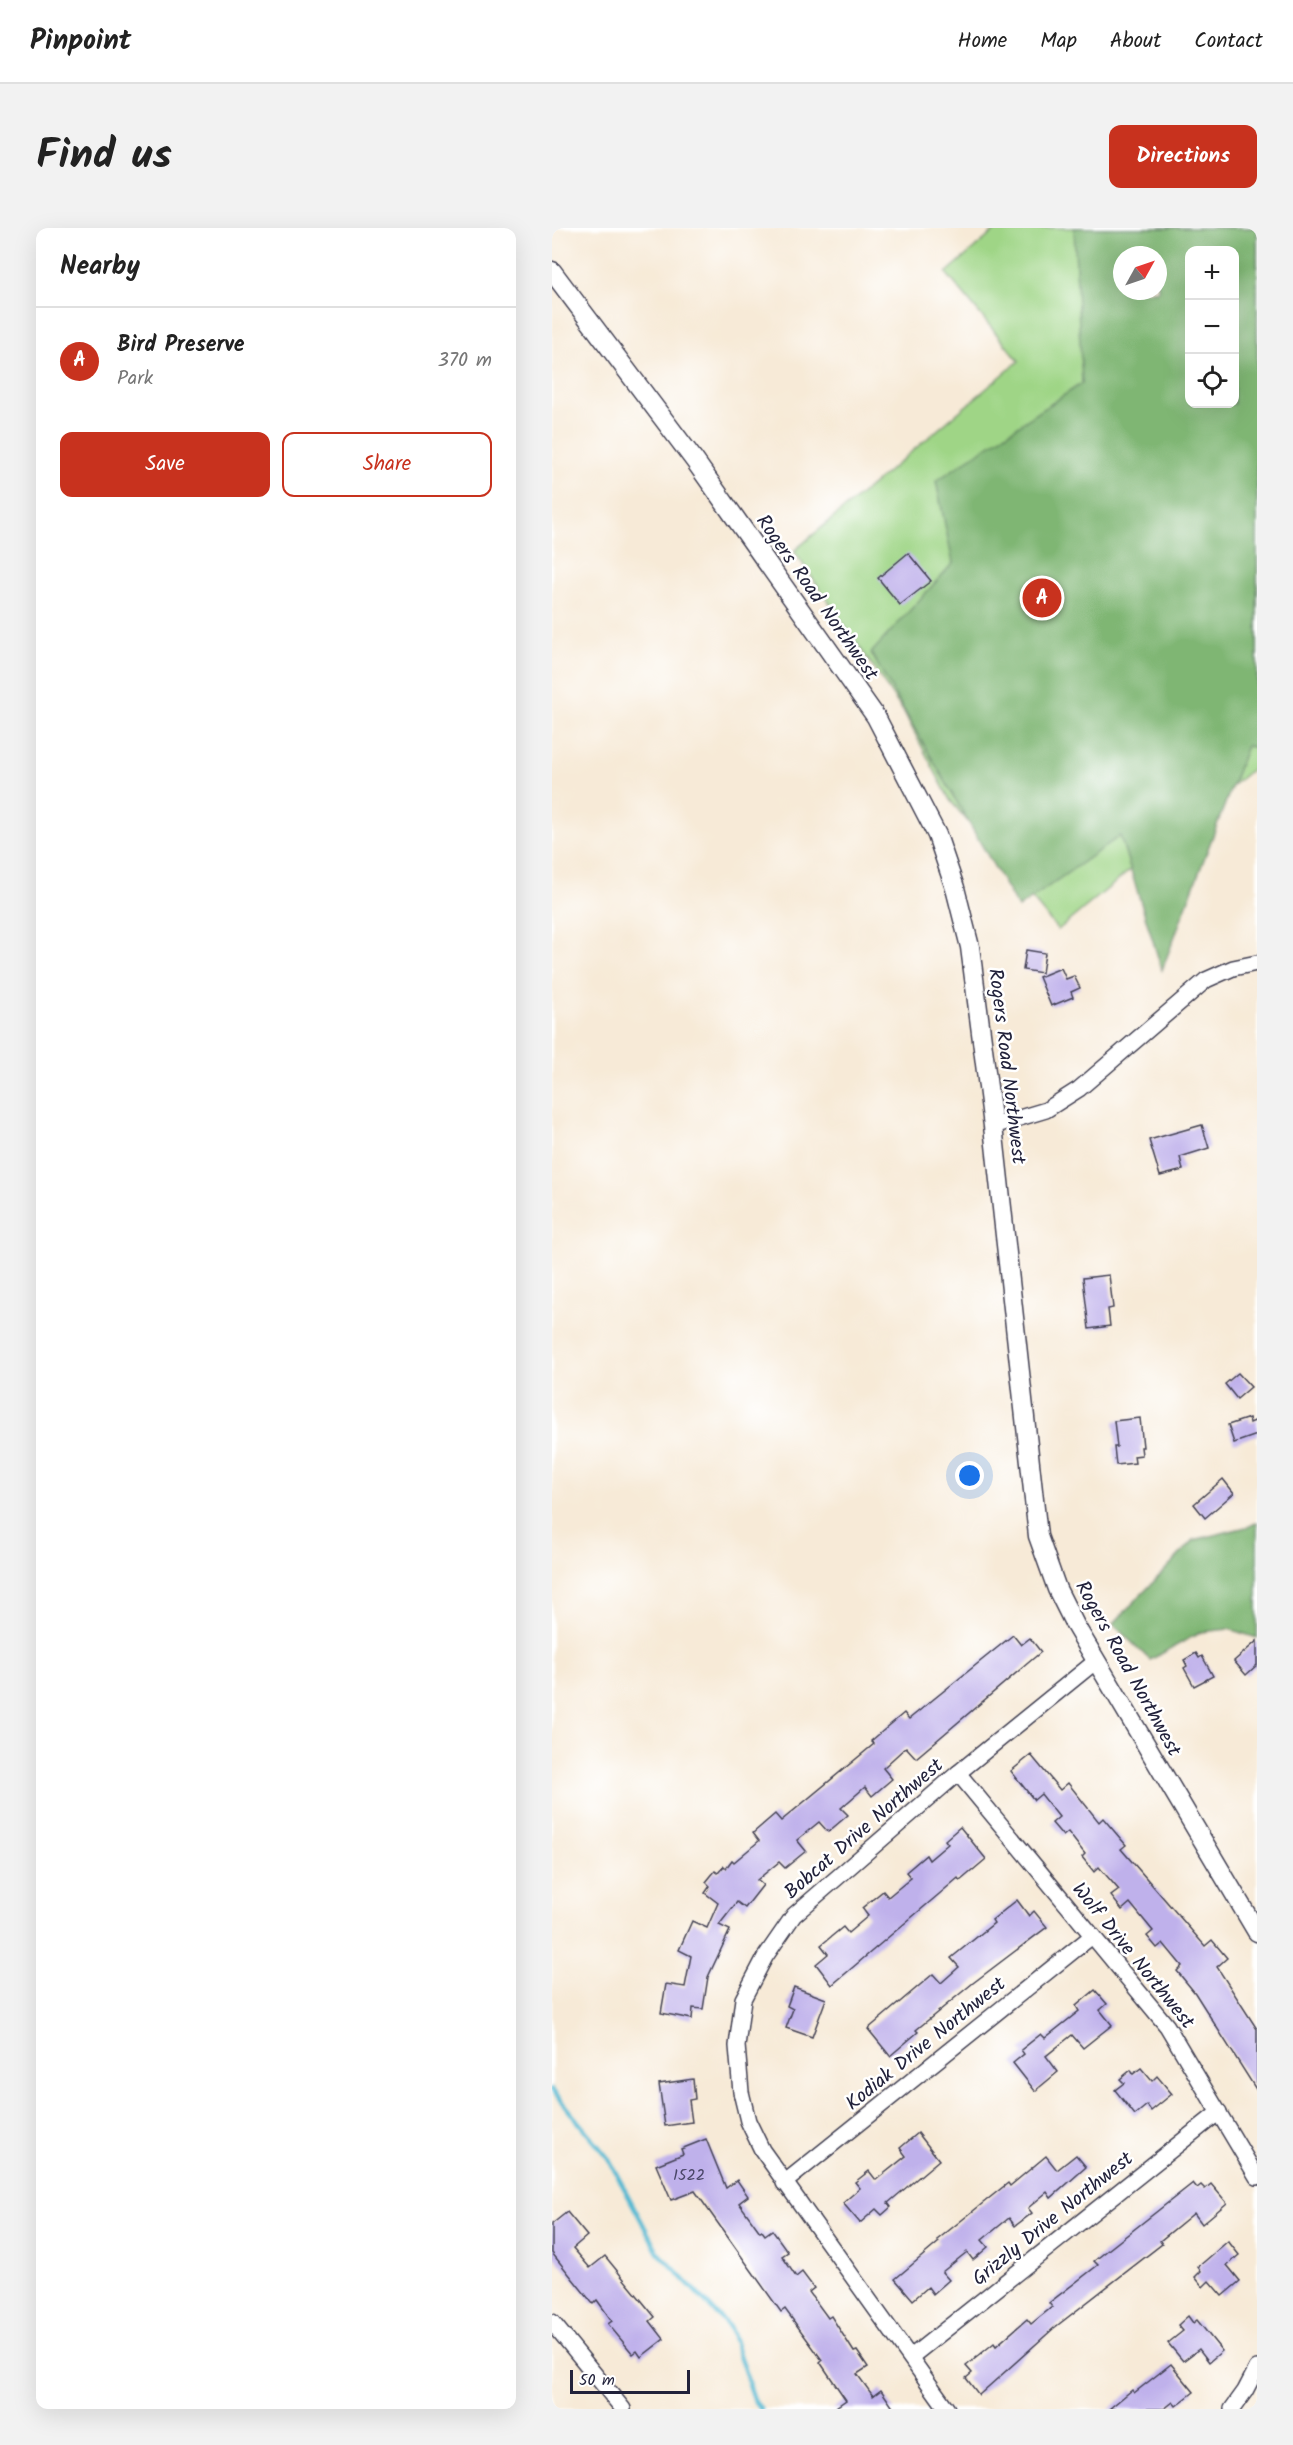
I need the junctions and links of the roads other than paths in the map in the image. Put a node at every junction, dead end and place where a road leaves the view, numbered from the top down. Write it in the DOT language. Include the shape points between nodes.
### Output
graph roads {
  1 [pos="552,271"];
  2 [pos="1257,963"];
  3 [pos="993,1126"];
  4 [pos="1096,1661"];
  5 [pos="958,1773"];
  6 [pos="1257,1932"];
  7 [pos="1092,1936"];
  8 [pos="1219,2112"];
  9 [pos="1257,2177"];
  10 [pos="784,2183"];
  11 [pos="552,2322"];
  12 [pos="911,2357"];
  13 [pos="1257,2368"];
  14 [pos="620,2408"];
  15 [pos="947,2409"];
  16 [pos="1232,2409"];
  1 -- 3 [label="street, Rogers Road Northwest" via="695,461 876,717 909,778 937,835 970,947"];
  2 -- 3 [label="street" via="1206,980 1079,1089 1046,1110"];
  3 -- 4 [label="street, Rogers Road Northwest" via="1038,1536 1057,1589"];
  4 -- 5 [label="street, Bobcat Drive Northwest"];
  4 -- 6 [label="street, Rogers Road Northwest"];
  5 -- 7 [label="street, Wolf Drive Northwest"];
  5 -- 10 [label="street, Bobcat Drive Northwest" via="794,1915 743,1999 737,2046 741,2092 748,2121"];
  7 -- 8 [label="street, Wolf Drive Northwest" via="1167,2025"];
  7 -- 10 [label="street, Kodiak Drive Northwest"];
  8 -- 9 [label="street, Wolf Drive Northwest"];
  8 -- 12 [label="street, Grizzly Drive Northwest"];
  10 -- 12 [label="street, Bobcat Drive Northwest"];
  11 -- 14 [label="street"];
  12 -- 15 [label="street, Bobcat Drive Northwest"];
  13 -- 16 [label="street"];
}
